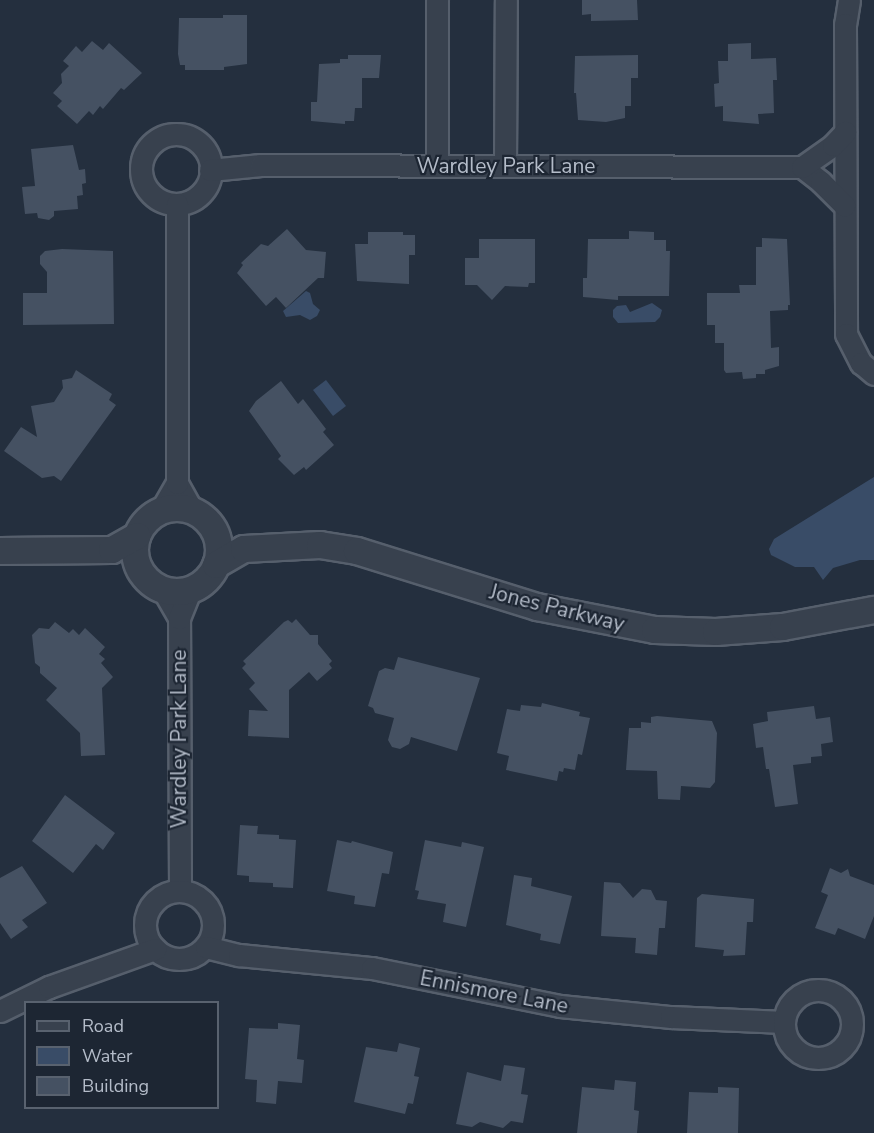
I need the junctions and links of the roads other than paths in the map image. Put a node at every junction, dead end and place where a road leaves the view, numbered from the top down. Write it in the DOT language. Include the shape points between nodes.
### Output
graph roads {
  1 [pos="437,0"];
  2 [pos="506,0"];
  3 [pos="849,0"];
  4 [pos="845,132"];
  5 [pos="437,166"];
  6 [pos="505,166"];
  7 [pos="802,167"];
  8 [pos="210,170"];
  9 [pos="177,204"];
  10 [pos="843,205"];
  11 [pos="874,374"];
  12 [pos="177,483"];
  13 [pos="160,512"];
  14 [pos="193,512"];
  15 [pos="137,536"];
  16 [pos="217,537"];
  17 [pos="244,549"];
  18 [pos="112,550"];
  19 [pos="0,551"];
  20 [pos="216,566"];
  21 [pos="139,568"];
  22 [pos="163,590"];
  23 [pos="190,591"];
  24 [pos="874,610"];
  25 [pos="179,618"];
  26 [pos="180,890"];
  27 [pos="206,946"];
  28 [pos="155,948"];
  29 [pos="0,1011"];
  30 [pos="784,1022"];
  1 -- 5 [label="street"];
  2 -- 6 [label="street"];
  3 -- 4 [label="street" via="845,24"];
  4 -- 7 [label="street"];
  4 -- 10 [label="street"];
  5 -- 6 [label="street, Wardley Park Lane"];
  5 -- 8 [label="street, Wardley Park Lane" via="261,165"];
  6 -- 7 [label="street, Wardley Park Lane"];
  7 -- 10 [label="street"];
  8 -- 9 [label="street" via="204,190 196,198"];
  8 -- 9 [label="street" via="208,157 194,140 172,134 152,144 141,164 145,187 163,202"];
  9 -- 12 [label="street"];
  10 -- 11 [label="street" via="846,334 861,363"];
  12 -- 13 [label="street"];
  12 -- 14 [label="street"];
  13 -- 14 [label="street" via="179,508"];
  13 -- 15 [label="street" via="144,524"];
  14 -- 16 [label="street" via="206,519"];
  15 -- 18 [label="street"];
  15 -- 21 [label="street" via="135,554"];
  16 -- 17 [label="street, Jones Parkway"];
  16 -- 20 [label="street"];
  17 -- 20 [label="street, Jones Parkway"];
  17 -- 24 [label="street, Jones Parkway" via="320,545 357,551 537,607 655,630 716,632 783,627"];
  18 -- 19 [label="street"];
  18 -- 21 [label="street"];
  20 -- 23 [label="street" via="208,578"];
  21 -- 22 [label="street" via="151,584"];
  22 -- 23 [label="street"];
  22 -- 25 [label="street"];
  23 -- 25 [label="street, Wardley Park Lane"];
  25 -- 26 [label="street, Wardley Park Lane"];
  26 -- 27 [label="street" via="194,893 210,909 213,932"];
  26 -- 28 [label="street" via="161,895 147,912 146,934"];
  27 -- 28 [label="street" via="180,960 168,958"];
  27 -- 30 [label="street, Ennismore Lane" via="239,955 372,968 560,1006 671,1017"];
  28 -- 29 [label="street" via="49,987"];
}
